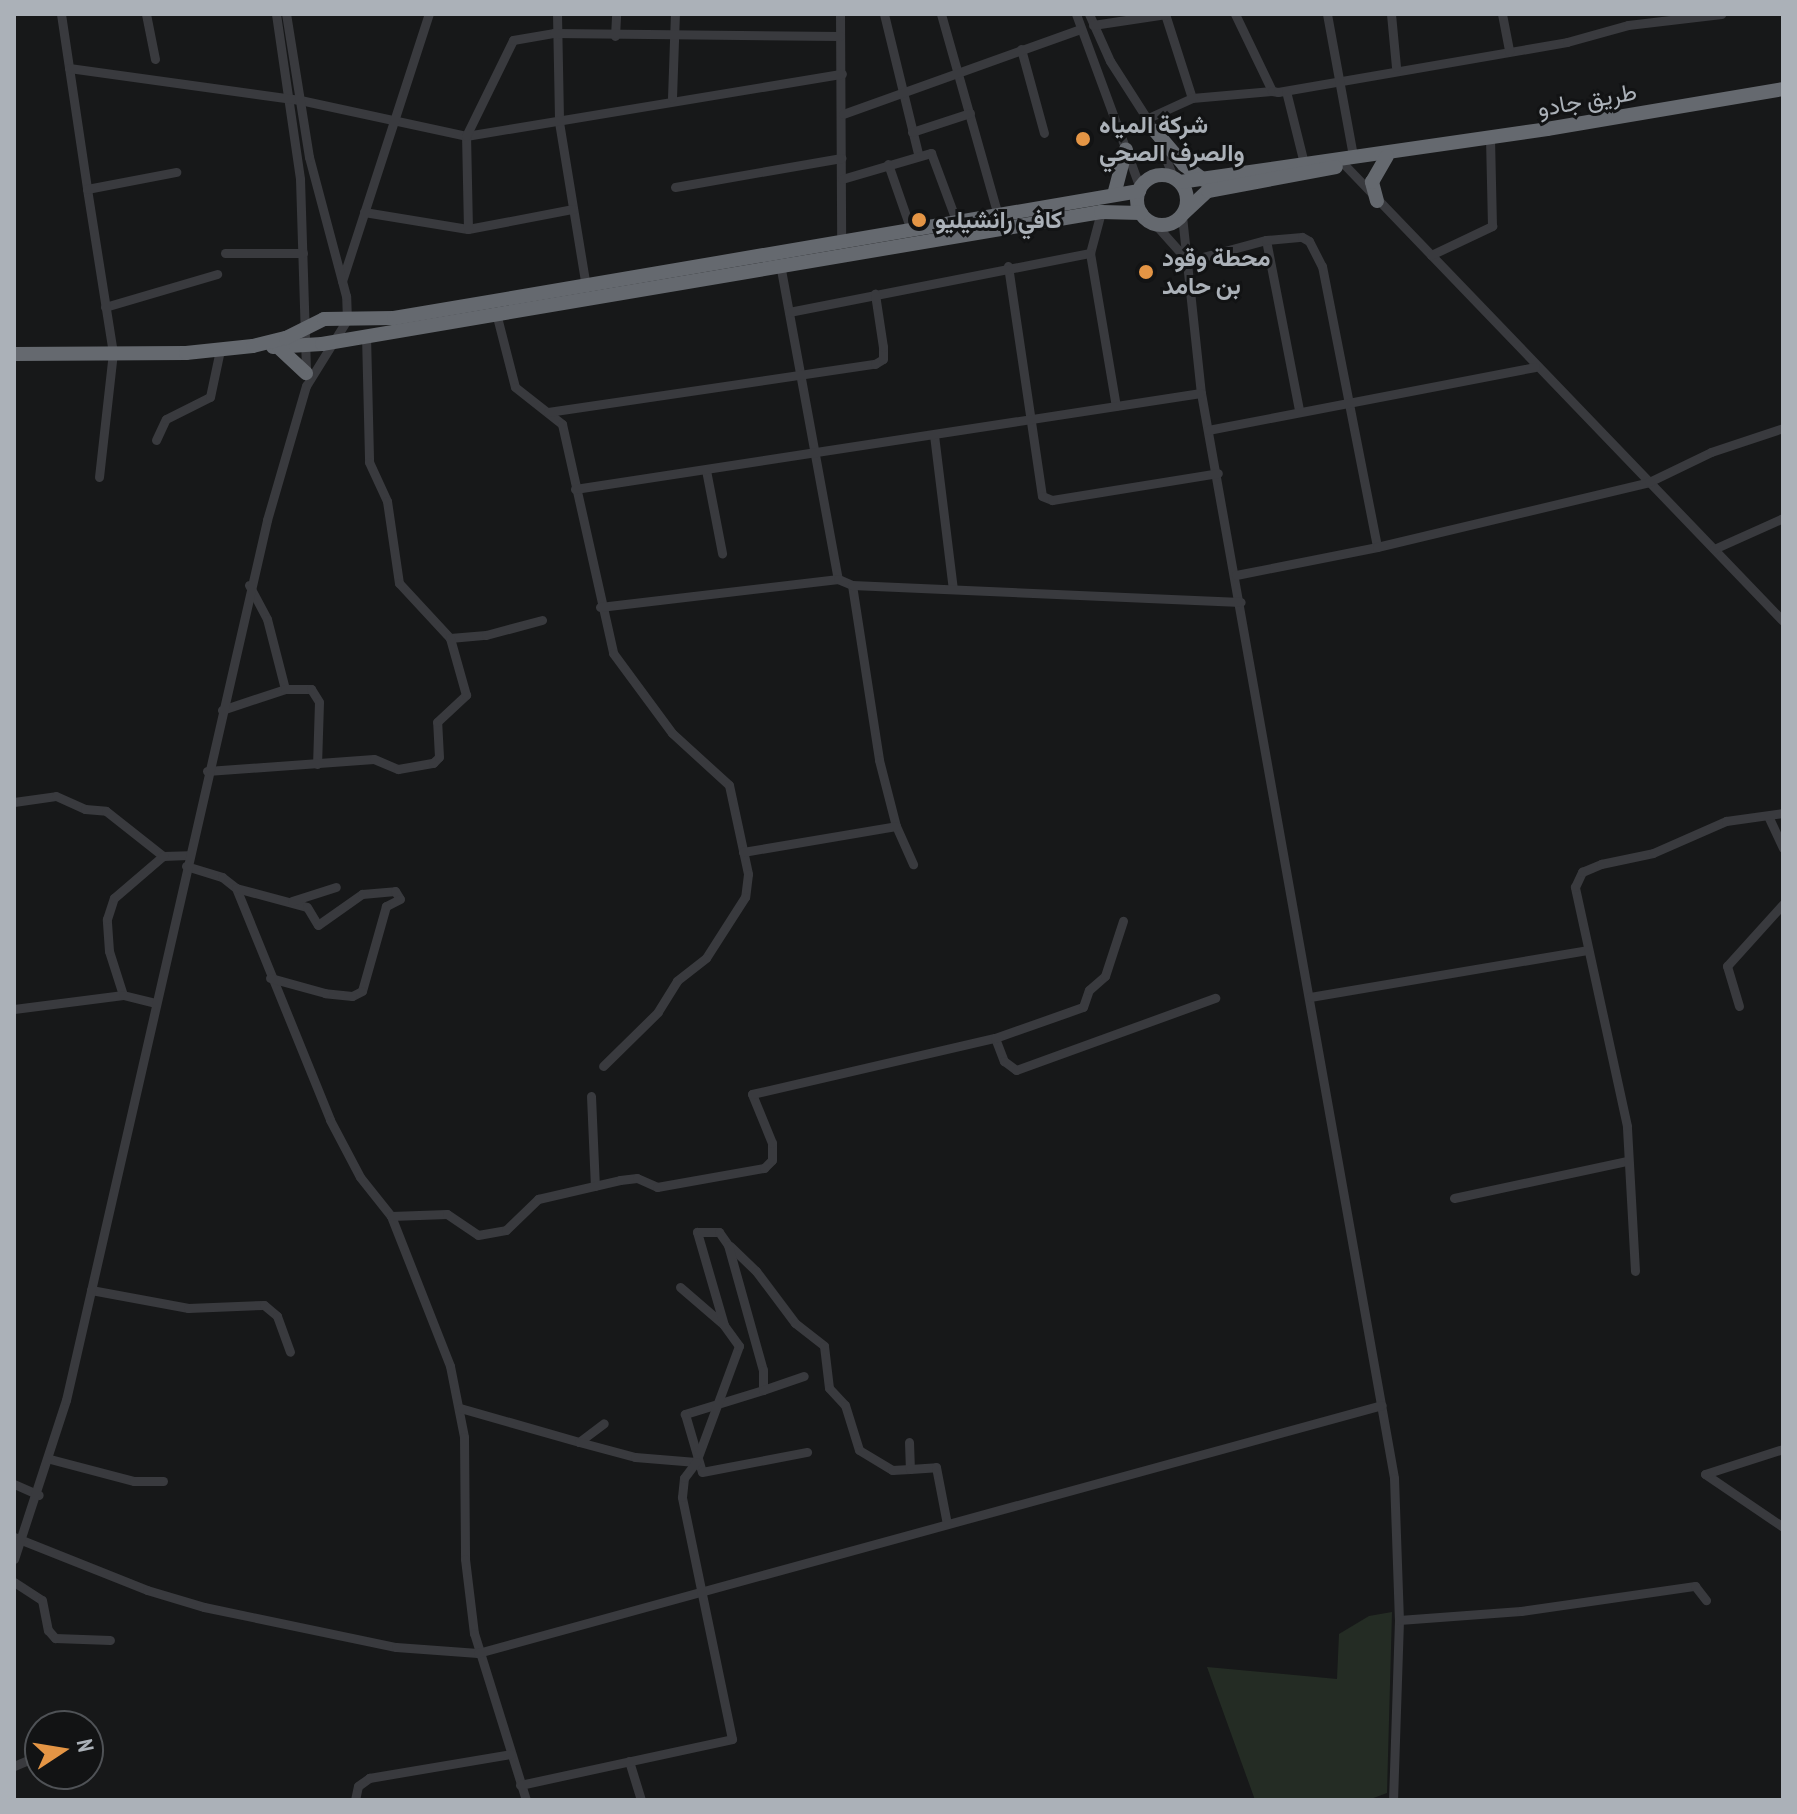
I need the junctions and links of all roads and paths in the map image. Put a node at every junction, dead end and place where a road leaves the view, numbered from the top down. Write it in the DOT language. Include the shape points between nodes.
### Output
graph roads {
  1 [pos="61,14"];
  2 [pos="146,14"];
  3 [pos="276,14"];
  4 [pos="286,14"];
  5 [pos="429,14"];
  6 [pos="557,14"];
  7 [pos="616,14"];
  8 [pos="675,14"];
  9 [pos="840,14"];
  10 [pos="884,14"];
  11 [pos="941,14"];
  12 [pos="1076,14"];
  13 [pos="1089,14"];
  14 [pos="1165,14"];
  15 [pos="1235,14"];
  16 [pos="1327,14"];
  17 [pos="1391,14"];
  18 [pos="1502,14"];
  19 [pos="1625,14"];
  20 [pos="1721,14"];
  21 [pos="1093,25"];
  22 [pos="1628,25"];
  23 [pos="1081,29"];
  24 [pos="554,33"];
  25 [pos="615,36"];
  26 [pos="673,36"];
  27 [pos="840,36"];
  28 [pos="1021,49"];
  29 [pos="1509,51"];
  30 [pos="155,59"];
  31 [pos="1396,67"];
  32 [pos="69,68"];
  33 [pos="957,71"];
  34 [pos="842,74"];
  35 [pos="1340,78"];
  36 [pos="1783,89"];
  37 [pos="1272,91"];
  38 [pos="1286,91"];
  39 [pos="902,92"];
  40 [pos="288,98"];
  41 [pos="672,98"];
  42 [pos="1192,98"];
  43 [pos="300,100"];
  44 [pos="970,113"];
  45 [pos="843,114"];
  46 [pos="393,120"];
  47 [pos="559,122"];
  48 [pos="1151,125"];
  49 [pos="912,132"];
  50 [pos="1044,133"];
  51 [pos="466,136"];
  52 [pos="1490,138"];
  53 [pos="1126,149"];
  54 [pos="918,154"];
  55 [pos="1393,154"];
  56 [pos="842,158"];
  57 [pos="1345,160"];
  58 [pos="1304,163"];
  59 [pos="888,164"];
  60 [pos="176,172"];
  61 [pos="842,179"];
  62 [pos="1177,180"];
  63 [pos="1204,180"];
  64 [pos="675,187"];
  65 [pos="87,189"];
  66 [pos="1139,189"];
  67 [pos="1115,191"];
  68 [pos="1377,201"];
  69 [pos="573,209"];
  70 [pos="364,212"];
  71 [pos="1101,212"];
  72 [pos="1141,213"];
  73 [pos="1183,214"];
  74 [pos="998,216"];
  75 [pos="957,223"];
  76 [pos="1155,224"];
  77 [pos="468,229"];
  78 [pos="911,230"];
  79 [pos="1266,240"];
  80 [pos="841,242"];
  81 [pos="225,253"];
  82 [pos="303,253"];
  83 [pos="1090,253"];
  84 [pos="1431,255"];
  85 [pos="779,260"];
  86 [pos="1188,261"];
  87 [pos="1008,266"];
  88 [pos="217,274"];
  89 [pos="342,281"];
  90 [pos="586,287"];
  91 [pos="875,294"];
  92 [pos="105,307"];
  93 [pos="789,312"];
  94 [pos="496,313"];
  95 [pos="347,320"];
  96 [pos="302,330"];
  97 [pos="366,335"];
  98 [pos="335,341"];
  99 [pos="253,346"];
  100 [pos="304,347"];
  101 [pos="279,348"];
  102 [pos="220,350"];
  103 [pos="113,353"];
  104 [pos="14,354"];
  105 [pos="1535,367"];
  106 [pos="801,376"];
  107 [pos="306,380"];
  108 [pos="1201,393"];
  109 [pos="1348,400"];
  110 [pos="1116,406"];
  111 [pos="1299,410"];
  112 [pos="548,412"];
  113 [pos="1028,420"];
  114 [pos="1783,428"];
  115 [pos="1208,430"];
  116 [pos="934,435"];
  117 [pos="156,440"];
  118 [pos="813,453"];
  119 [pos="706,470"];
  120 [pos="1218,473"];
  121 [pos="99,477"];
  122 [pos="1649,482"];
  123 [pos="575,489"];
  124 [pos="1783,518"];
  125 [pos="1377,547"];
  126 [pos="1714,549"];
  127 [pos="722,553"];
  128 [pos="1236,575"];
  129 [pos="838,579"];
  130 [pos="249,585"];
  131 [pos="852,585"];
  132 [pos="953,589"];
  133 [pos="1241,602"];
  134 [pos="600,607"];
  135 [pos="542,620"];
  136 [pos="1783,620"];
  137 [pos="450,638"];
  138 [pos="285,689"];
  139 [pos="222,710"];
  140 [pos="317,764"];
  141 [pos="207,771"];
  142 [pos="14,802"];
  143 [pos="1783,813"];
  144 [pos="1769,818"];
  145 [pos="896,826"];
  146 [pos="1783,848"];
  147 [pos="743,852"];
  148 [pos="163,856"];
  149 [pos="187,861"];
  150 [pos="913,864"];
  151 [pos="336,887"];
  152 [pos="236,888"];
  153 [pos="292,901"];
  154 [pos="1783,904"];
  155 [pos="1123,921"];
  156 [pos="1587,950"];
  157 [pos="270,978"];
  158 [pos="123,995"];
  159 [pos="1310,997"];
  160 [pos="1215,998"];
  161 [pos="156,1003"];
  162 [pos="1739,1006"];
  163 [pos="14,1009"];
  164 [pos="995,1038"];
  165 [pos="603,1066"];
  166 [pos="591,1096"];
  167 [pos="1626,1161"];
  168 [pos="595,1186"];
  169 [pos="1454,1198"];
  170 [pos="391,1216"];
  171 [pos="728,1245"];
  172 [pos="1635,1271"];
  173 [pos="680,1287"];
  174 [pos="91,1290"];
  175 [pos="724,1325"];
  176 [pos="290,1352"];
  177 [pos="804,1376"];
  178 [pos="763,1390"];
  179 [pos="721,1402"];
  180 [pos="1382,1405"];
  181 [pos="460,1408"];
  182 [pos="604,1423"];
  183 [pos="579,1442"];
  184 [pos="909,1442"];
  185 [pos="1783,1449"];
  186 [pos="807,1452"];
  187 [pos="50,1459"];
  188 [pos="696,1462"];
  189 [pos="910,1469"];
  190 [pos="163,1481"];
  191 [pos="14,1484"];
  192 [pos="39,1495"];
  193 [pos="947,1524"];
  194 [pos="1783,1527"];
  195 [pos="17,1538"];
  196 [pos="14,1559"];
  197 [pos="14,1582"];
  198 [pos="701,1588"];
  199 [pos="1706,1600"];
  200 [pos="1399,1620"];
  201 [pos="110,1640"];
  202 [pos="478,1653"];
  203 [pos="511,1754"];
  204 [pos="629,1761"];
  205 [pos="520,1785"];
  206 [pos="355,1800"];
  207 [pos="526,1800"];
  208 [pos="641,1800"];
  209 [pos="1393,1800"];
  1 -- 32 [label="street"];
  2 -- 30 [label="street"];
  3 -- 40 [label="street"];
  4 -- 43 [label="street"];
  5 -- 46 [label="street"];
  6 -- 24 [label="street"];
  7 -- 25 [label="street"];
  8 -- 26 [label="street"];
  9 -- 27 [label="street"];
  10 -- 39 [label="street"];
  11 -- 33 [label="street"];
  12 -- 23 [label="street"];
  13 -- 21 [label="street"];
  14 -- 21 [label="street"];
  14 -- 42 [label="street"];
  15 -- 37 [label="street"];
  16 -- 35 [label="street"];
  17 -- 31 [label="street"];
  18 -- 29 [label="street"];
  19 -- 22 [label="street"];
  20 -- 22 [label="street"];
  21 -- 48 [label="street"];
  22 -- 29 [label="street"];
  23 -- 28 [label="street"];
  23 -- 53 [label="street"];
  24 -- 25 [label="street"];
  24 -- 47 [label="street"];
  24 -- 51 [label="street" via="509,44"];
  25 -- 26 [label="street"];
  26 -- 27 [label="street"];
  26 -- 41 [label="street"];
  27 -- 34 [label="street"];
  28 -- 33 [label="street"];
  28 -- 50 [label="street"];
  29 -- 31 [label="street"];
  31 -- 35 [label="street"];
  32 -- 40 [label="street"];
  32 -- 65 [label="street"];
  33 -- 39 [label="street"];
  33 -- 44 [label="street"];
  34 -- 41 [label="street"];
  34 -- 45 [label="street"];
  35 -- 38 [label="street"];
  35 -- 57 [label="street"];
  36 -- 52 [label="highway, طريق جادو"];
  37 -- 38 [label="street"];
  37 -- 42 [label="street"];
  38 -- 58 [label="street"];
  39 -- 45 [label="street"];
  39 -- 49 [label="street"];
  40 -- 43 [label="street"];
  40 -- 82 [label="street" via="300,179"];
  41 -- 47 [label="street"];
  42 -- 48 [label="street"];
  43 -- 46 [label="street"];
  43 -- 89 [label="street" via="323,218"];
  44 -- 49 [label="street"];
  44 -- 74 [label="street"];
  45 -- 56 [label="street"];
  46 -- 51 [label="street"];
  46 -- 70 [label="street"];
  47 -- 51 [label="street"];
  47 -- 69 [label="street"];
  48 -- 62 [label="street"];
  48 -- 63 [label="highway"];
  49 -- 54 [label="street"];
  51 -- 77 [label="street"];
  52 -- 55 [label="highway, طريق جادو"];
  52 -- 84 [label="street" via="1492,226"];
  53 -- 66 [label="street"];
  53 -- 67 [label="highway"];
  54 -- 59 [label="street"];
  54 -- 75 [label="street" via="935,157"];
  55 -- 57 [label="highway, طريق جادو"];
  55 -- 68 [label="highway" via="1374,172"];
  56 -- 61 [label="street"];
  56 -- 64 [label="street"];
  57 -- 58 [label="highway, طريق جادو"];
  57 -- 68 [label="street"];
  57 -- 73 [label="highway, طريق جادو" via="1208,191"];
  58 -- 63 [label="highway, طريق جادو"];
  59 -- 61 [label="street"];
  59 -- 78 [label="street"];
  60 -- 65 [label="street"];
  61 -- 80 [label="street"];
  62 -- 63 [label="highway, طريق جادو"];
  62 -- 66 [label="highway" via="1155,176"];
  62 -- 73 [label="highway" via="1187,199"];
  65 -- 92 [label="street"];
  66 -- 67 [label="highway"];
  66 -- 72 [label="highway"];
  67 -- 74 [label="highway"];
  68 -- 84 [label="street"];
  69 -- 77 [label="street"];
  69 -- 90 [label="street"];
  70 -- 77 [label="street"];
  70 -- 89 [label="street"];
  71 -- 72 [label="highway"];
  71 -- 83 [label="street"];
  71 -- 85 [label="highway"];
  72 -- 76 [label="highway"];
  73 -- 76 [label="highway" via="1167,225"];
  73 -- 86 [label="street"];
  74 -- 75 [label="highway"];
  75 -- 78 [label="highway"];
  76 -- 86 [label="street"];
  78 -- 80 [label="highway"];
  79 -- 86 [label="street"];
  79 -- 109 [label="street" via="1302,237 1316,252"];
  79 -- 111 [label="street"];
  80 -- 85 [label="highway"];
  81 -- 82 [label="street"];
  82 -- 96 [label="street"];
  83 -- 87 [label="street"];
  83 -- 110 [label="street"];
  84 -- 105 [label="street"];
  85 -- 90 [label="highway"];
  85 -- 93 [label="street"];
  85 -- 94 [label="highway"];
  86 -- 108 [label="street"];
  87 -- 91 [label="street"];
  87 -- 113 [label="street"];
  88 -- 92 [label="street"];
  89 -- 95 [label="street"];
  90 -- 95 [label="highway" via="394,318"];
  91 -- 93 [label="street"];
  91 -- 106 [label="street" via="883,359"];
  92 -- 103 [label="street"];
  93 -- 106 [label="street"];
  94 -- 97 [label="highway"];
  94 -- 112 [label="street" via="515,387"];
  95 -- 96 [label="highway" via="324,319"];
  95 -- 98 [label="street"];
  96 -- 99 [label="highway"];
  96 -- 100 [label="street"];
  97 -- 98 [label="highway"];
  97 -- 137 [label="street" via="369,462 390,513 394,569 406,594"];
  98 -- 100 [label="highway"];
  98 -- 107 [label="street"];
  99 -- 101 [label="highway"];
  99 -- 102 [label="highway"];
  100 -- 101 [label="highway"];
  100 -- 107 [label="street"];
  101 -- 107 [label="highway"];
  102 -- 103 [label="highway"];
  102 -- 117 [label="street" via="210,397 166,419"];
  103 -- 104 [label="highway"];
  103 -- 121 [label="street"];
  105 -- 109 [label="street"];
  105 -- 122 [label="street"];
  106 -- 112 [label="street"];
  106 -- 118 [label="street"];
  107 -- 130 [label="street"];
  108 -- 110 [label="street"];
  108 -- 115 [label="street"];
  109 -- 111 [label="street"];
  109 -- 125 [label="street"];
  110 -- 113 [label="street"];
  111 -- 115 [label="street"];
  112 -- 123 [label="street" via="562,424"];
  113 -- 116 [label="street"];
  113 -- 120 [label="street" via="1037,485 1052,500"];
  114 -- 122 [label="street" via="1711,452"];
  115 -- 120 [label="street"];
  116 -- 118 [label="street"];
  116 -- 132 [label="street"];
  118 -- 119 [label="street"];
  118 -- 129 [label="street"];
  119 -- 123 [label="street"];
  119 -- 127 [label="street"];
  120 -- 128 [label="street"];
  122 -- 125 [label="street"];
  122 -- 126 [label="street"];
  123 -- 134 [label="street"];
  124 -- 126 [label="street"];
  125 -- 128 [label="street"];
  126 -- 136 [label="street"];
  128 -- 133 [label="street"];
  129 -- 131 [label="street"];
  129 -- 134 [label="street"];
  130 -- 138 [label="street" via="267,619"];
  130 -- 139 [label="street"];
  131 -- 132 [label="street"];
  131 -- 145 [label="street" via="867,703"];
  132 -- 133 [label="street"];
  133 -- 159 [label="street"];
  134 -- 147 [label="street" via="619,666 672,733 729,785"];
  135 -- 137 [label="street"];
  137 -- 140 [label="street" via="466,695 434,727 437,760 407,769 374,759"];
  138 -- 139 [label="street"];
  138 -- 140 [label="street" via="303,687 317,694"];
  139 -- 141 [label="street"];
  140 -- 141 [label="street"];
  141 -- 149 [label="street"];
  142 -- 148 [label="street" via="56,796 115,815"];
  143 -- 144 [label="street"];
  144 -- 146 [label="street"];
  144 -- 156 [label="street" via="1726,821 1653,853 1626,856 1582,872 1575,900"];
  145 -- 147 [label="street"];
  145 -- 150 [label="street"];
  147 -- 165 [label="street" via="749,885 745,897 706,958 677,981 658,1012"];
  148 -- 149 [label="street"];
  148 -- 158 [label="street" via="114,898 107,919 109,951"];
  149 -- 152 [label="street"];
  149 -- 161 [label="street"];
  151 -- 153 [label="street"];
  152 -- 153 [label="street" via="268,900"];
  152 -- 157 [label="street"];
  153 -- 157 [label="street" via="307,907 318,925 362,894 395,891 400,899 386,906 362,991 352,996 325,993"];
  154 -- 162 [label="street" via="1727,966"];
  155 -- 164 [label="street" via="1105,976 1089,990 1083,1007"];
  156 -- 159 [label="street"];
  156 -- 167 [label="street" via="1627,1126"];
  157 -- 170 [label="street" via="344,1147 378,1206"];
  158 -- 161 [label="street"];
  158 -- 163 [label="street"];
  159 -- 180 [label="street"];
  160 -- 164 [label="street" via="1016,1070 1004,1061"];
  161 -- 174 [label="street"];
  164 -- 168 [label="street" via="752,1094 772,1143 772,1160 764,1168 657,1187 637,1178"];
  166 -- 168 [label="street"];
  167 -- 169 [label="street"];
  167 -- 172 [label="street"];
  168 -- 170 [label="street" via="538,1199 506,1230 492,1233 478,1235 447,1214"];
  170 -- 181 [label="street" via="450,1366"];
  171 -- 175 [label="street" via="719,1232 697,1232"];
  171 -- 178 [label="street" via="763,1370"];
  171 -- 189 [label="street" via="756,1271 795,1323 824,1346 829,1388 845,1405 859,1450 892,1470"];
  173 -- 175 [label="street"];
  174 -- 176 [label="street" via="188,1308 264,1305 277,1316"];
  174 -- 187 [label="street"];
  175 -- 179 [label="street" via="739,1346"];
  177 -- 178 [label="street"];
  178 -- 179 [label="street"];
  179 -- 188 [label="street"];
  179 -- 188 [label="street" via="685,1414"];
  180 -- 193 [label="street"];
  180 -- 200 [label="street" via="1394,1478"];
  181 -- 183 [label="street"];
  181 -- 202 [label="street" via="465,1559"];
  182 -- 183 [label="street"];
  183 -- 188 [label="street" via="635,1457"];
  184 -- 189 [label="street"];
  185 -- 194 [label="street" via="1705,1474"];
  186 -- 188 [label="street" via="702,1472"];
  187 -- 190 [label="street" via="134,1481"];
  187 -- 192 [label="street"];
  188 -- 198 [label="street" via="684,1478 682,1497"];
  189 -- 193 [label="street" via="936,1467"];
  191 -- 192 [label="street"];
  192 -- 195 [label="street"];
  193 -- 198 [label="street"];
  195 -- 196 [label="street"];
  195 -- 202 [label="street" via="147,1590 295,1630 396,1647"];
  197 -- 201 [label="street" via="42,1600 48,1630 55,1638"];
  198 -- 202 [label="street"];
  198 -- 204 [label="street" via="733,1736"];
  199 -- 200 [label="street" via="1695,1586 1542,1609"];
  200 -- 209 [label="street"];
  202 -- 203 [label="street"];
  203 -- 205 [label="street"];
  203 -- 206 [label="street" via="369,1778 358,1786"];
  204 -- 205 [label="street"];
  204 -- 208 [label="street"];
  205 -- 207 [label="street"];
}
